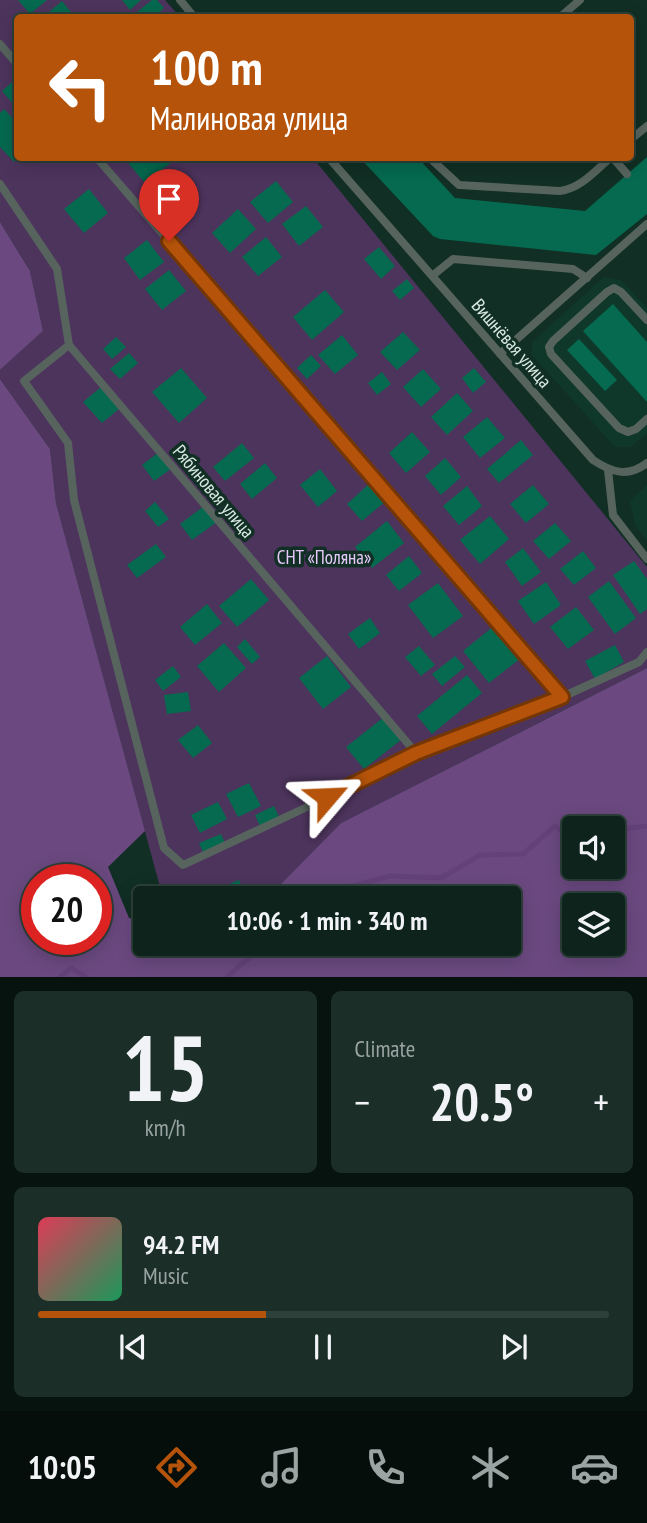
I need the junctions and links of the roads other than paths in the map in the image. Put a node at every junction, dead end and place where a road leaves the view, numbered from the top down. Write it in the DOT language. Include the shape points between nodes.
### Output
graph roads {
  1 [pos="180,0"];
  2 [pos="580,0"];
  3 [pos="192,14"];
  4 [pos="564,14"];
  5 [pos="0,44"];
  6 [pos="14,60"];
  7 [pos="100,161"];
  8 [pos="332,161"];
  9 [pos="433,161"];
  10 [pos="608,161"];
  11 [pos="615,161"];
  12 [pos="627,174"];
  13 [pos="0,184"];
  14 [pos="647,224"];
  15 [pos="432,276"];
  16 [pos="586,278"];
  17 [pos="647,320"];
  18 [pos="69,345"];
  19 [pos="500,354"];
  20 [pos="647,419"];
  21 [pos="647,463"];
  22 [pos="608,470"];
  23 [pos="647,559"];
  24 [pos="647,652"];
  25 [pos="562,697"];
  26 [pos="416,753"];
  1 -- 3 [label="lane"];
  2 -- 4 [label="lane"];
  5 -- 6 [label="lane"];
  7 -- 25 [label="lane"];
  8 -- 15 [label="lane, Вишнёвая улица"];
  9 -- 10 [label="lane" via="459,185 560,191 571,189"];
  11 -- 12 [label="lane"];
  13 -- 18 [label="lane" via="57,269"];
  14 -- 16 [label="lane"];
  15 -- 16 [label="lane" via="453,259 573,269"];
  15 -- 19 [label="lane, Вишнёвая улица"];
  16 -- 19 [label="lane"];
  17 -- 20 [label="lane" via="614,288 549,347 618,428 628,432"];
  18 -- 26 [label="lane, Рябиновая улица"];
  18 -- 26 [label="lane" via="24,381 68,443 74,500 164,848 183,864"];
  19 -- 22 [label="lane, Вишнёвая улица" via="593,460"];
  21 -- 22 [label="lane" via="627,473"];
  22 -- 23 [label="lane" via="613,514"];
  24 -- 25 [label="lane" via="639,662"];
  25 -- 26 [label="lane"];
}
